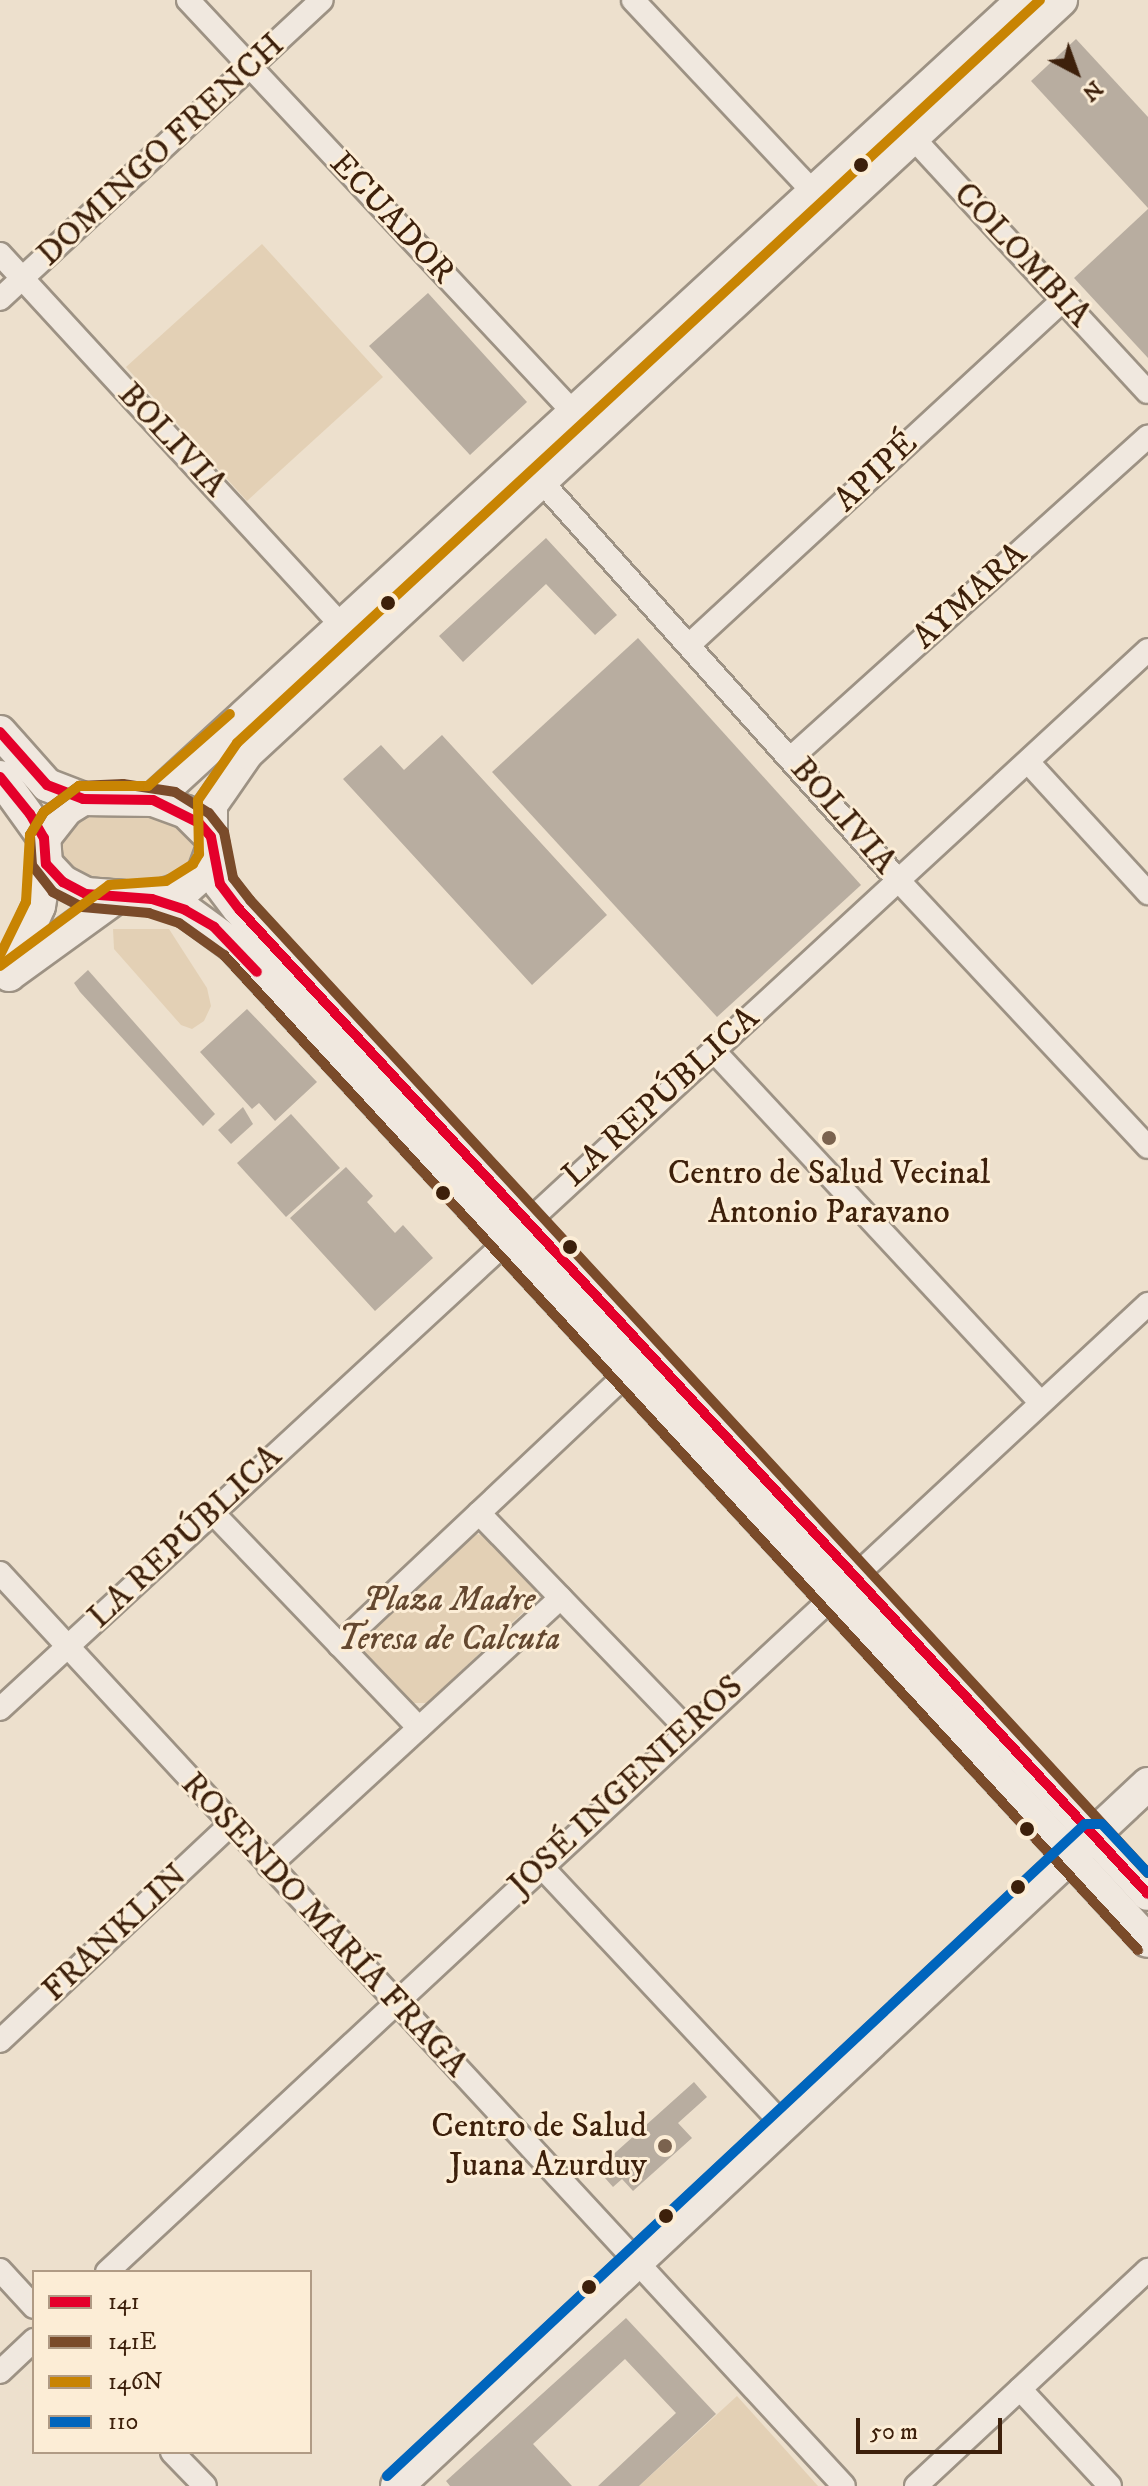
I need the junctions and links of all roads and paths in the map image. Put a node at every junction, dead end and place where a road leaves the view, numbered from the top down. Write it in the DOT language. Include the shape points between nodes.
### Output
graph roads {
  1 [pos="188,0"];
  2 [pos="322,0"];
  3 [pos="1023,0"];
  4 [pos="1061,0"];
  5 [pos="646,4"];
  6 [pos="251,67"];
  7 [pos="904,127"];
  8 [pos="823,202"];
  9 [pos="0,254"];
  10 [pos="23,278"];
  11 [pos="0,299"];
  12 [pos="1063,300"];
  13 [pos="1148,392"];
  14 [pos="579,428"];
  15 [pos="1148,436"];
  16 [pos="541,481"];
  17 [pos="343,627"];
  18 [pos="689,645"];
  19 [pos="1148,650"];
  20 [pos="0,732"];
  21 [pos="792,757"];
  22 [pos="1028,762"];
  23 [pos="0,777"];
  24 [pos="83,799"];
  25 [pos="153,800"];
  26 [pos="212,847"];
  27 [pos="45,851"];
  28 [pos="899,881"];
  29 [pos="1148,893"];
  30 [pos="115,898"];
  31 [pos="152,899"];
  32 [pos="4,979"];
  33 [pos="714,1051"];
  34 [pos="1148,1147"];
  35 [pos="515,1230"];
  36 [pos="1148,1304"];
  37 [pos="626,1375"];
  38 [pos="1040,1402"];
  39 [pos="212,1512"];
  40 [pos="479,1513"];
  41 [pos="0,1573"];
  42 [pos="842,1585"];
  43 [pos="560,1598"];
  44 [pos="339,1645"];
  45 [pos="67,1646"];
  46 [pos="0,1709"];
  47 [pos="419,1728"];
  48 [pos="687,1729"];
  49 [pos="1148,1784"];
  50 [pos="231,1824"];
  51 [pos="1094,1835"];
  52 [pos="1069,1858"];
  53 [pos="269,1866"];
  54 [pos="541,1866"];
  55 [pos="1148,1894"];
  56 [pos="1148,1941"];
  57 [pos="395,2002"];
  58 [pos="0,2041"];
  59 [pos="783,2125"];
  60 [pos="636,2263"];
  61 [pos="0,2270"];
  62 [pos="109,2270"];
  63 [pos="1148,2270"];
  64 [pos="32,2305"];
  65 [pos="32,2342"];
  66 [pos="0,2372"];
  67 [pos="1020,2389"];
  68 [pos="174,2454"];
  69 [pos="205,2486"];
  70 [pos="397,2486"];
  71 [pos="844,2486"];
  72 [pos="916,2486"];
  73 [pos="1110,2486"];
  1 -- 6 [label="street, ECUADOR"];
  2 -- 6 [label="street, DOMINGO FRENCH"];
  3 -- 7 [label="main road"];
  4 -- 7 [label="main road"];
  5 -- 8 [label="street"];
  6 -- 10 [label="street, DOMINGO FRENCH"];
  6 -- 14 [label="street, ECUADOR"];
  7 -- 8 [label="main road"];
  7 -- 12 [label="street, COLOMBIA"];
  8 -- 14 [label="main road"];
  9 -- 10 [label="street, BOLIVIA"];
  10 -- 11 [label="street, DOMINGO FRENCH"];
  10 -- 17 [label="street, BOLIVIA"];
  12 -- 13 [label="street, COLOMBIA"];
  12 -- 18 [label="street, APIPÉ"];
  14 -- 16 [label="main road"];
  14 -- 17 [label="main road"];
  15 -- 21 [label="street, AYMARA"];
  16 -- 18 [label="street, BOLIVIA"];
  16 -- 26 [label="main road" via="247,753 211,805"];
  17 -- 25 [label="main road"];
  18 -- 21 [label="street, BOLIVIA"];
  19 -- 22 [label="street, LA REPÚBLICA"];
  20 -- 24 [label="main road" via="47,785"];
  21 -- 28 [label="street, BOLIVIA"];
  22 -- 28 [label="street, LA REPÚBLICA"];
  22 -- 29 [label="street"];
  23 -- 27 [label="main road"];
  24 -- 25 [label="main road"];
  24 -- 27 [label="main road" via="60,815"];
  25 -- 26 [label="main road" via="186,812"];
  26 -- 31 [label="main road" via="188,887"];
  26 -- 35 [label="main road" via="220,884 239,909"];
  27 -- 30 [label="main road" via="63,882 86,894"];
  27 -- 32 [label="main road" via="39,906"];
  28 -- 33 [label="street, LA REPÚBLICA"];
  28 -- 34 [label="street, BOLIVIA"];
  30 -- 31 [label="main road"];
  30 -- 32 [label="main road"];
  31 -- 35 [label="main road" via="214,927"];
  33 -- 35 [label="street, LA REPÚBLICA"];
  33 -- 38 [label="street"];
  35 -- 37 [label="main road"];
  35 -- 39 [label="street, LA REPÚBLICA"];
  35 -- 42 [label="main road"];
  36 -- 38 [label="street, JOSÉ INGENIEROS"];
  37 -- 40 [label="street"];
  37 -- 42 [label="main road"];
  38 -- 42 [label="street, JOSÉ INGENIEROS"];
  39 -- 44 [label="street"];
  39 -- 45 [label="street, LA REPÚBLICA"];
  40 -- 43 [label="street"];
  40 -- 44 [label="street"];
  41 -- 45 [label="street, ROSENDO MARÍA FRAGA"];
  42 -- 48 [label="street, JOSÉ INGENIEROS"];
  42 -- 51 [label="main road"];
  42 -- 52 [label="main road"];
  43 -- 47 [label="street"];
  43 -- 48 [label="street"];
  44 -- 47 [label="street"];
  45 -- 46 [label="street, LA REPÚBLICA"];
  45 -- 50 [label="street, ROSENDO MARÍA FRAGA"];
  47 -- 53 [label="street"];
  48 -- 54 [label="street, JOSÉ INGENIEROS"];
  49 -- 51 [label="main road"];
  50 -- 53 [label="street, ROSENDO MARÍA FRAGA"];
  50 -- 58 [label="street, FRANKLIN"];
  51 -- 52 [label="main road"];
  51 -- 55 [label="main road"];
  52 -- 56 [label="main road"];
  52 -- 59 [label="main road"];
  53 -- 57 [label="street, ROSENDO MARÍA FRAGA"];
  54 -- 57 [label="street, JOSÉ INGENIEROS"];
  54 -- 59 [label="street"];
  57 -- 60 [label="street, ROSENDO MARÍA FRAGA"];
  57 -- 62 [label="street, JOSÉ INGENIEROS"];
  59 -- 60 [label="main road"];
  60 -- 70 [label="main road"];
  60 -- 71 [label="street, ROSENDO MARÍA FRAGA"];
  61 -- 64 [label="street"];
  63 -- 67 [label="street"];
  65 -- 66 [label="street"];
  67 -- 72 [label="street"];
  67 -- 73 [label="street"];
  68 -- 69 [label="street"];
}
